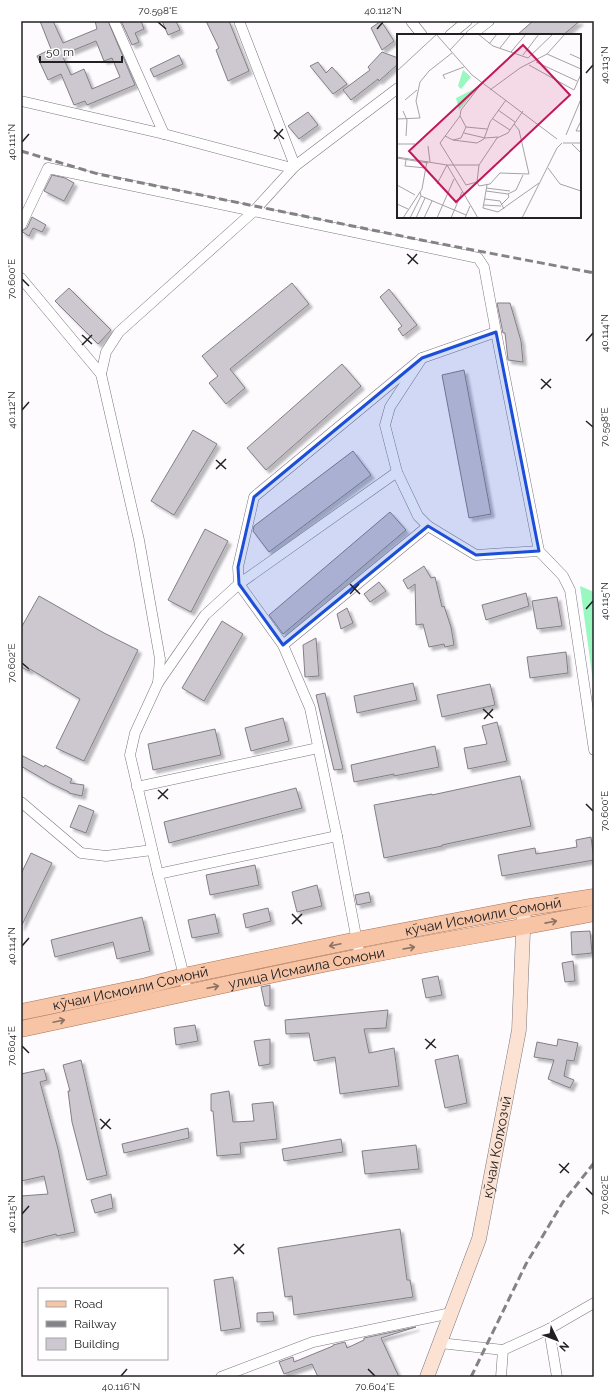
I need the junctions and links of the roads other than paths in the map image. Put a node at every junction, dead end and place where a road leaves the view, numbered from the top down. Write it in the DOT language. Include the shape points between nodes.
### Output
graph roads {
  1 [pos="114,21"];
  2 [pos="239,21"];
  3 [pos="411,21"];
  4 [pos="468,21"];
  5 [pos="489,21"];
  6 [pos="421,34"];
  7 [pos="451,34"];
  8 [pos="472,34"];
  9 [pos="397,88"];
  10 [pos="21,92"];
  11 [pos="23,102"];
  12 [pos="164,134"];
  13 [pos="295,166"];
  14 [pos="254,211"];
  15 [pos="21,225"];
  16 [pos="21,278"];
  17 [pos="496,332"];
  18 [pos="422,358"];
  19 [pos="101,374"];
  20 [pos="397,472"];
  21 [pos="428,526"];
  22 [pos="539,551"];
  23 [pos="239,584"];
  24 [pos="283,645"];
  25 [pos="158,683"];
  26 [pos="318,748"];
  27 [pos="594,750"];
  28 [pos="137,788"];
  29 [pos="21,802"];
  30 [pos="337,836"];
  31 [pos="152,850"];
  32 [pos="158,874"];
  33 [pos="594,897"];
  34 [pos="524,908"];
  35 [pos="594,913"];
  36 [pos="523,927"];
  37 [pos="357,940"];
  38 [pos="360,956"];
  39 [pos="184,976"];
  40 [pos="187,992"];
  41 [pos="21,1012"];
  42 [pos="21,1029"];
  43 [pos="594,1303"];
  44 [pos="451,1313"];
  45 [pos="549,1329"];
  46 [pos="440,1343"];
  47 [pos="503,1350"];
  48 [pos="221,1377"];
  49 [pos="427,1377"];
  50 [pos="501,1377"];
  51 [pos="557,1377"];
  1 -- 12 [label="street"];
  2 -- 13 [label="street"];
  3 -- 6 [label="street"];
  4 -- 7 [label="street"];
  5 -- 8 [label="street"];
  9 -- 13 [label="street"];
  10 -- 11 [label="street"];
  11 -- 12 [label="street"];
  12 -- 13 [label="street" via="288,167"];
  13 -- 14 [label="street"];
  14 -- 15 [label="street" via="48,168"];
  14 -- 17 [label="street" via="478,258 484,267"];
  14 -- 19 [label="street" via="119,332 106,352"];
  16 -- 19 [label="street"];
  17 -- 18 [label="street"];
  17 -- 22 [label="street"];
  18 -- 20 [label="street" via="390,407 385,425"];
  18 -- 23 [label="street" via="254,497 238,567"];
  19 -- 25 [label="street" via="140,547 160,659"];
  20 -- 21 [label="street" via="418,516"];
  20 -- 23 [label="street"];
  21 -- 22 [label="street" via="476,555"];
  21 -- 24 [label="street"];
  22 -- 27 [label="street" via="563,576 570,590"];
  23 -- 24 [label="street"];
  23 -- 25 [label="street" via="205,615"];
  24 -- 26 [label="street" via="310,708"];
  25 -- 28 [label="street" via="135,733 130,755"];
  26 -- 28 [label="street"];
  26 -- 30 [label="street"];
  28 -- 31 [label="street"];
  29 -- 31 [label="street" via="81,853 106,856"];
  30 -- 32 [label="street"];
  30 -- 37 [label="street"];
  31 -- 32 [label="street"];
  32 -- 39 [label="street"];
  33 -- 34 [label="main road, кӯчаи Исмоили Сомонӣ"];
  34 -- 36 [label="main road, кӯчаи Колхозчӣ"];
  34 -- 37 [label="main road, кӯчаи Исмоили Сомонӣ"];
  36 -- 35 [label="main road, улица Исмаила Сомони, one-way"];
  38 -- 36 [label="main road, улица Исмаила Сомони, one-way"];
  36 -- 44 [label="main road, кӯчаи Колхозчӣ" via="519,1030 479,1238"];
  37 -- 38 [label="street"];
  37 -- 39 [label="main road, кӯчаи Исмоили Сомонӣ, one-way"];
  40 -- 38 [label="main road, улица Исмаила Сомони, one-way"];
  39 -- 40 [label="street"];
  39 -- 41 [label="main road, кӯчаи Исмоили Сомонӣ"];
  42 -- 40 [label="main road, улица Исмаила Сомони, one-way"];
  43 -- 45 [label="street"];
  44 -- 46 [label="main road, кӯчаи Колхозчӣ"];
  44 -- 48 [label="street" via="313,1342"];
  45 -- 47 [label="street"];
  45 -- 51 [label="street"];
  46 -- 47 [label="street"];
  46 -- 49 [label="main road, кӯчаи Колхозчӣ"];
  47 -- 50 [label="street"];
}
